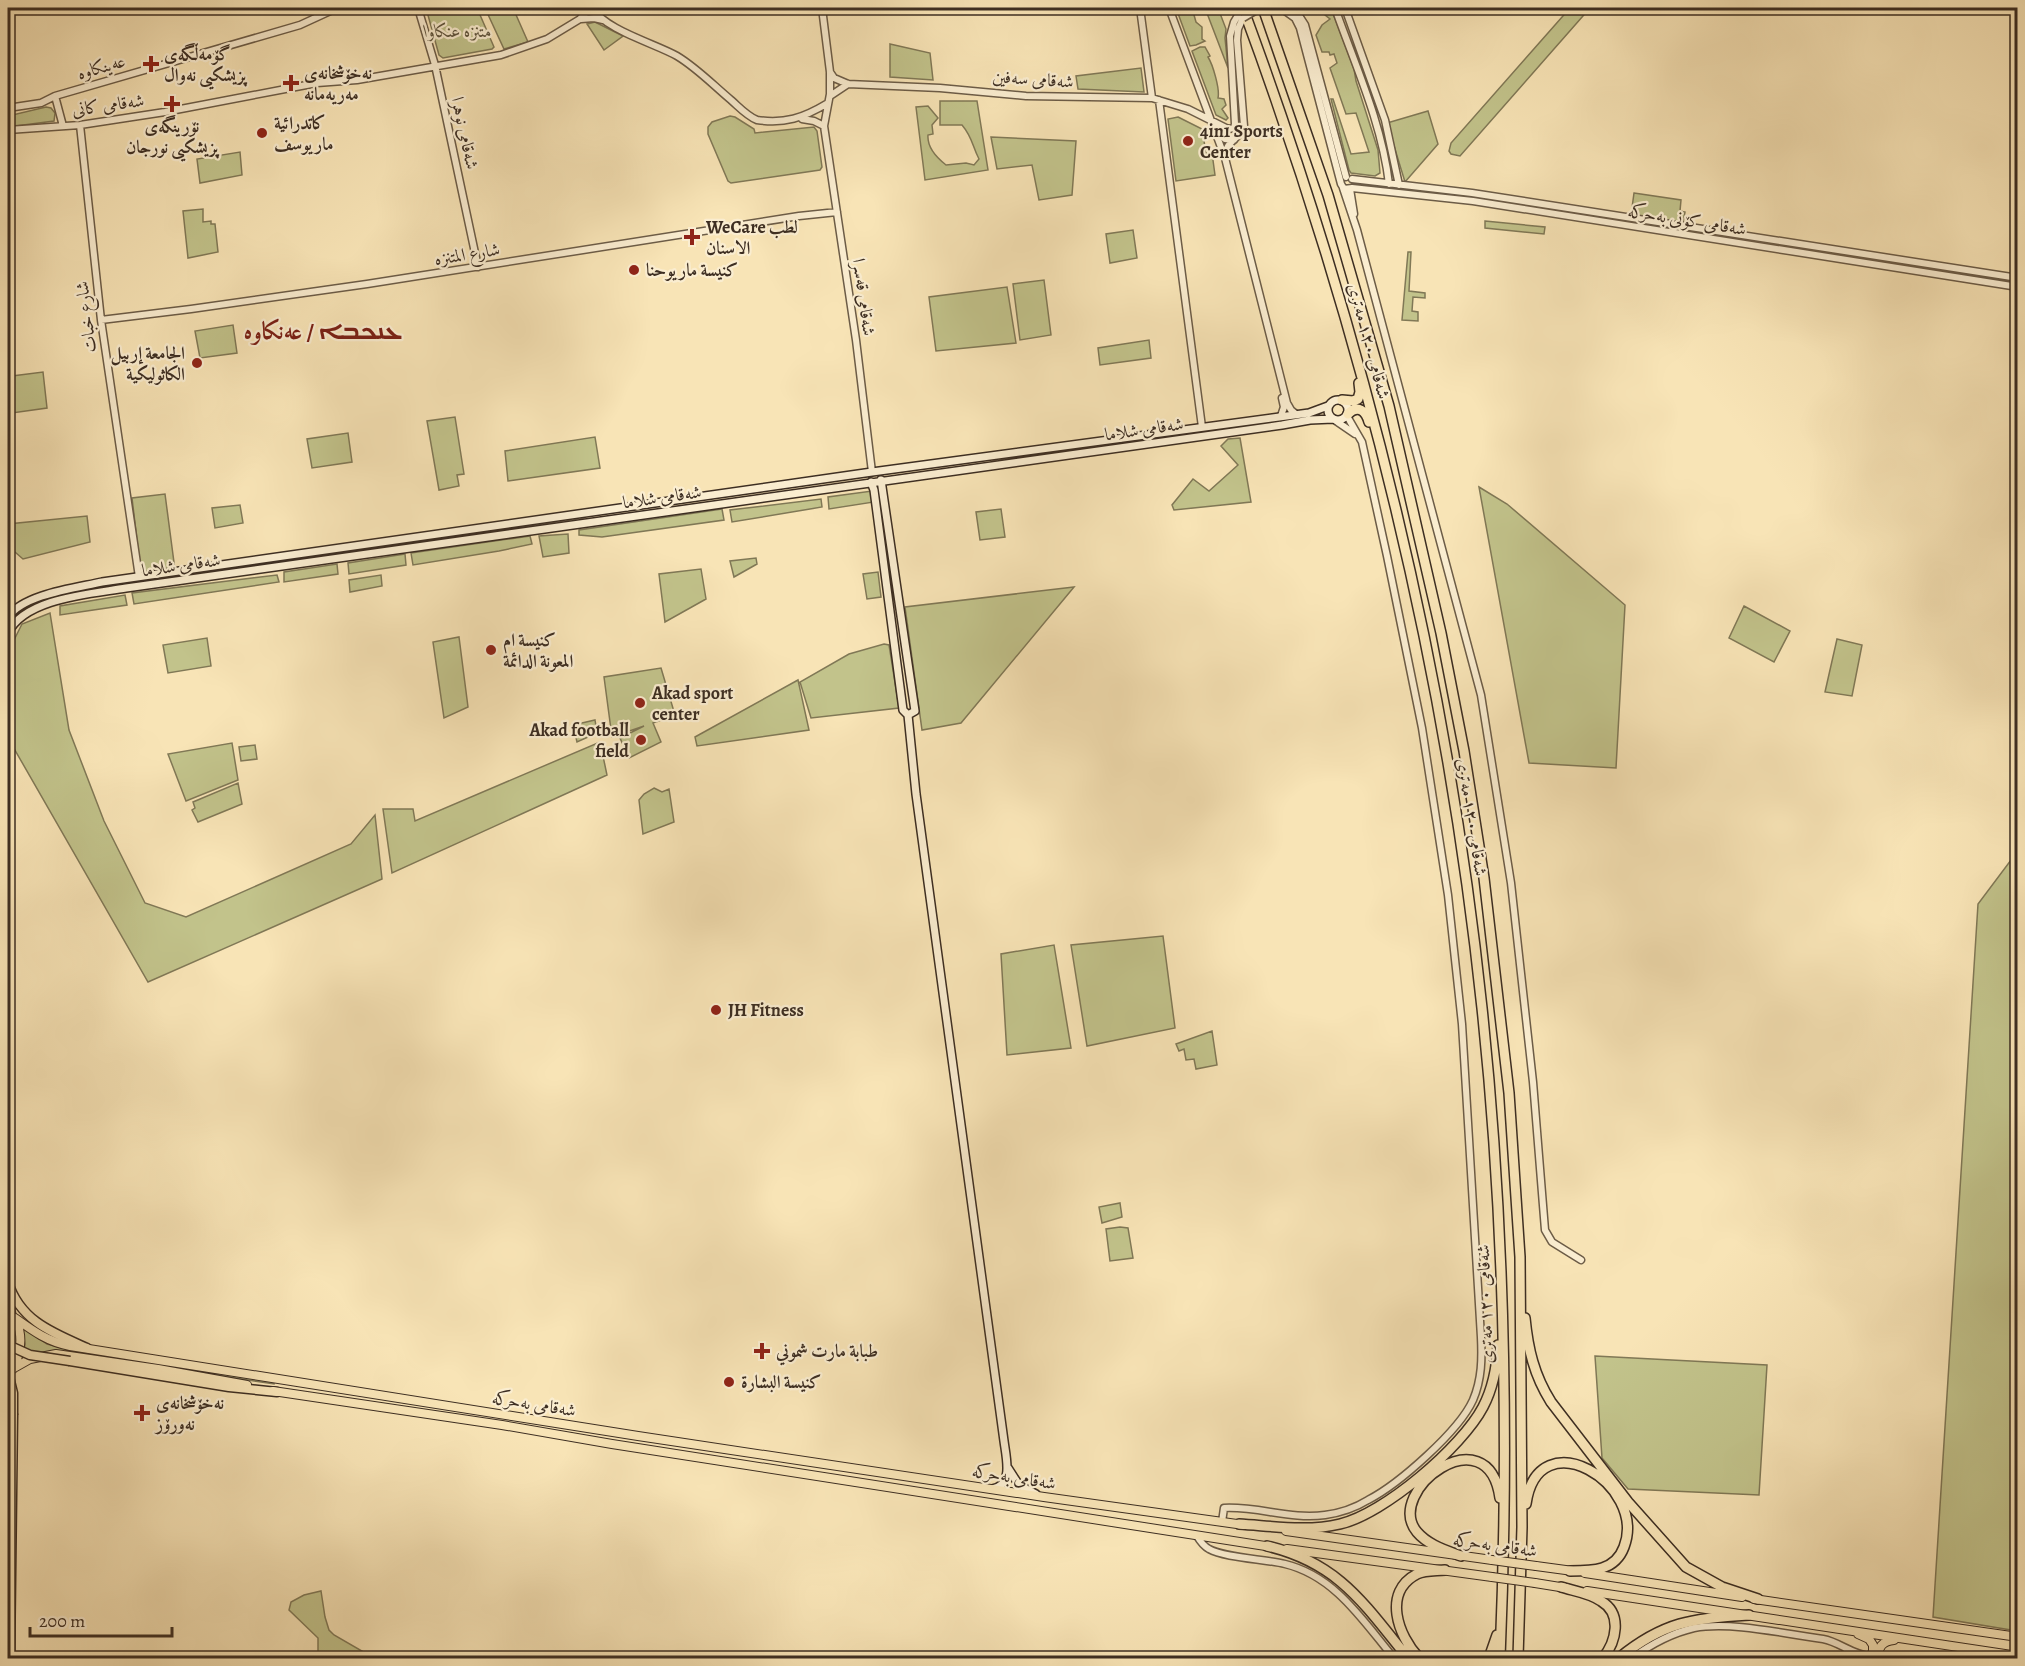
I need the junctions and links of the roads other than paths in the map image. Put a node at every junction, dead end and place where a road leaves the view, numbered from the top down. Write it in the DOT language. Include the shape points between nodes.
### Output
graph roads {
  1 [pos="336,8"];
  2 [pos="418,8"];
  3 [pos="592,8"];
  4 [pos="822,8"];
  5 [pos="1140,8"];
  6 [pos="1169,8"];
  7 [pos="1261,8"];
  8 [pos="1281,8"];
  9 [pos="1294,8"];
  10 [pos="1335,8"];
  11 [pos="1345,8"];
  12 [pos="1243,11"];
  13 [pos="580,19"];
  14 [pos="605,20"];
  15 [pos="435,65"];
  16 [pos="830,72"];
  17 [pos="848,84"];
  18 [pos="55,96"];
  19 [pos="1152,98"];
  20 [pos="829,100"];
  21 [pos="1159,100"];
  22 [pos="8,108"];
  23 [pos="800,118"];
  24 [pos="1212,122"];
  25 [pos="80,125"];
  26 [pos="63,126"];
  27 [pos="824,126"];
  28 [pos="1215,129"];
  29 [pos="8,130"];
  30 [pos="1229,130"];
  31 [pos="1227,138"];
  32 [pos="1220,146"];
  33 [pos="1225,158"];
  34 [pos="1396,166"];
  35 [pos="1387,167"];
  36 [pos="1347,184"];
  37 [pos="1389,184"];
  38 [pos="1399,185"];
  39 [pos="837,212"];
  40 [pos="478,267"];
  41 [pos="2018,278"];
  42 [pos="2018,287"];
  43 [pos="101,320"];
  44 [pos="1354,348"];
  45 [pos="1279,371"];
  46 [pos="1342,400"];
  47 [pos="1328,406"];
  48 [pos="1296,414"];
  49 [pos="1347,415"];
  50 [pos="1281,416"];
  51 [pos="1334,420"];
  52 [pos="1202,427"];
  53 [pos="1080,444"];
  54 [pos="1062,447"];
  55 [pos="1381,447"];
  56 [pos="1081,453"];
  57 [pos="1063,455"];
  58 [pos="1366,463"];
  59 [pos="872,472"];
  60 [pos="880,480"];
  61 [pos="871,482"];
  62 [pos="883,489"];
  63 [pos="874,490"];
  64 [pos="640,505"];
  65 [pos="627,507"];
  66 [pos="641,515"];
  67 [pos="628,516"];
  68 [pos="441,533"];
  69 [pos="443,543"];
  70 [pos="210,567"];
  71 [pos="211,576"];
  72 [pos="139,577"];
  73 [pos="8,617"];
  74 [pos="8,633"];
  75 [pos="908,715"];
  76 [pos="1520,1257"];
  77 [pos="1581,1260"];
  78 [pos="8,1282"];
  79 [pos="1502,1283"];
  80 [pos="8,1299"];
  81 [pos="11,1314"];
  82 [pos="8,1345"];
  83 [pos="87,1348"];
  84 [pos="10,1371"];
  85 [pos="8,1384"];
  86 [pos="277,1392"];
  87 [pos="1007,1466"];
  88 [pos="992,1489"];
  89 [pos="1044,1497"];
  90 [pos="1222,1522"];
  91 [pos="1239,1524"];
  92 [pos="1504,1524"];
  93 [pos="1522,1527"];
  94 [pos="1197,1536"];
  95 [pos="1267,1546"];
  96 [pos="1461,1556"];
  97 [pos="1444,1570"];
  98 [pos="1570,1571"];
  99 [pos="1561,1587"];
  100 [pos="1758,1599"];
  101 [pos="1520,1608"];
  102 [pos="1502,1612"];
  103 [pos="1749,1615"];
  104 [pos="1851,1631"];
  105 [pos="2018,1637"];
  106 [pos="1908,1639"];
  107 [pos="1843,1646"];
  108 [pos="2018,1656"];
  109 [pos="1874,1658"];
  110 [pos="10,1659"];
  111 [pos="1394,1659"];
  112 [pos="1408,1659"];
  113 [pos="1419,1659"];
  114 [pos="1488,1659"];
  115 [pos="1500,1659"];
  116 [pos="1518,1659"];
  117 [pos="1524,1659"];
  118 [pos="1603,1659"];
  119 [pos="1619,1659"];
  120 [pos="1632,1659"];
  121 [pos="1853,1659"];
  1 -- 18 [label="street, عەینکاوە" via="300,25"];
  2 -- 15 [label="street, شەقامی نوهرا"];
  3 -- 13 [label="street, شەقامی کانی"];
  3 -- 14 [label="street"];
  4 -- 16 [label="street, شەقامی قەسرا"];
  5 -- 19 [label="street"];
  6 -- 24 [label="street"];
  7 -- 12 [label="street, bridge"];
  7 -- 76 [label="highway, شەقامی ١٢٠ مەتری" via="1328,195 1374,350 1441,633 1468,780 1496,976"];
  8 -- 36 [label="street" via="1295,18 1300,28"];
  9 -- 36 [label="street" via="1305,25"];
  10 -- 35 [label="street" via="1376,123"];
  11 -- 34 [label="street" via="1385,120"];
  12 -- 30 [label="street" via="1230,36 1235,124"];
  12 -- 31 [label="street" via="1237,40 1244,126 1241,134"];
  12 -- 44 [label="highway, شەقامی ١٢٠ مەتری" via="1297,159"];
  13 -- 14 [label="street"];
  13 -- 15 [label="street, شەقامی کانی" via="547,39 501,55"];
  14 -- 23 [label="street" via="700,72 752,118 768,122"];
  15 -- 25 [label="street, شەقامی کانی"];
  15 -- 40 [label="street, شەقامی نوهرا"];
  16 -- 17 [label="street"];
  16 -- 20 [label="street, شەقامی قەسرا"];
  17 -- 19 [label="street, شەقامی سەفین" via="1026,96"];
  17 -- 20 [label="street"];
  18 -- 22 [label="street, شەقامی کانی" via="41,104"];
  18 -- 26 [label="street"];
  19 -- 21 [label="street, شەقامی سەفین"];
  20 -- 23 [label="street"];
  20 -- 27 [label="street, شەقامی قەسرا"];
  21 -- 24 [label="street, شەقامی سەفین"];
  21 -- 52 [label="street"];
  23 -- 27 [label="street"];
  24 -- 28 [label="street"];
  24 -- 30 [label="street, شەقامی سەفین"];
  25 -- 26 [label="street, شەقامی کانی"];
  25 -- 43 [label="street, شارع خبات"];
  26 -- 29 [label="street, شەقامی کانی"];
  27 -- 39 [label="street, شەقامی قەسرا"];
  28 -- 31 [label="street"];
  28 -- 32 [label="street"];
  30 -- 31 [label="street" via="1231,135"];
  31 -- 32 [label="street"];
  31 -- 33 [label="street"];
  32 -- 33 [label="street"];
  33 -- 45 [label="street"];
  34 -- 35 [label="street"];
  34 -- 38 [label="street"];
  35 -- 37 [label="street"];
  36 -- 37 [label="street, شەقامی کۆنی بەحرکە"];
  36 -- 42 [label="street, شەقامی کۆنی بەحرکە"];
  36 -- 77 [label="street" via="1481,695 1514,905 1545,1230 1552,1242"];
  37 -- 38 [label="street, شەقامی کۆنی بەحرکە"];
  38 -- 41 [label="street, شەقامی کۆنی بەحرکە"];
  39 -- 40 [label="street, شارع المتنزه"];
  39 -- 59 [label="street, شەقامی قەسرا"];
  40 -- 43 [label="street, شارع المتنزه"];
  43 -- 72 [label="street, شارع خبات"];
  44 -- 46 [label="highway" via="1360,394 1356,400"];
  44 -- 55 [label="highway, شەقامی ١٢٠ مەتری"];
  45 -- 48 [label="street" via="1288,406"];
  45 -- 50 [label="street" via="1284,407"];
  46 -- 47 [label="main road, شەقامی شلاما"];
  46 -- 49 [label="main road" via="1348,408"];
  47 -- 48 [label="main road, شەقامی شلاما"];
  47 -- 51 [label="main road"];
  48 -- 50 [label="main road, شەقامی شلاما"];
  49 -- 51 [label="main road, شەقامی شلاما"];
  49 -- 55 [label="highway" via="1358,409 1366,413"];
  49 -- 58 [label="street" via="1360,437"];
  50 -- 52 [label="main road, شەقامی شلاما"];
  51 -- 56 [label="main road, شەقامی شلاما" via="1310,420"];
  51 -- 58 [label="street" via="1357,437"];
  52 -- 53 [label="main road, شەقامی شلاما"];
  53 -- 54 [label="main road, شەقامی شلاما"];
  53 -- 56 [label="main road" via="1077,450"];
  54 -- 57 [label="main road" via="1066,450"];
  54 -- 59 [label="main road, شەقامی شلاما"];
  55 -- 79 [label="highway, شەقامی ١٢٠ مەتری" via="1430,666 1459,833 1482,1010"];
  56 -- 57 [label="main road, شەقامی شلاما"];
  57 -- 60 [label="main road, شەقامی شلاما"];
  58 -- 90 [label="street" via="1420,717 1449,906 1462,1024 1481,1374 1474,1399 1454,1429 1376,1496 1343,1511 1310,1516 1224,1508"];
  59 -- 64 [label="main road, شەقامی شلاما"];
  60 -- 61 [label="main road, شەقامی شلاما"];
  60 -- 62 [label="main road"];
  61 -- 63 [label="main road"];
  61 -- 66 [label="main road, شەقامی شلاما"];
  62 -- 63 [label="main road"];
  62 -- 75 [label="main road" via="915,711"];
  63 -- 75 [label="main road" via="903,710"];
  64 -- 65 [label="main road, شەقامی شلاما"];
  64 -- 66 [label="main road" via="636,510"];
  65 -- 67 [label="main road" via="632,511"];
  65 -- 68 [label="main road, شەقامی شلاما"];
  66 -- 67 [label="main road, شەقامی شلاما"];
  67 -- 69 [label="main road, شەقامی شلاما"];
  68 -- 69 [label="main road"];
  68 -- 70 [label="main road, شەقامی شلاما"];
  69 -- 71 [label="main road, شەقامی شلاما"];
  70 -- 71 [label="main road"];
  70 -- 72 [label="main road, شەقامی شلاما"];
  71 -- 74 [label="main road, شەقامی شلاما" via="71,597 27,612 16,619"];
  72 -- 73 [label="main road, شەقامی شلاما" via="54,592 12,610"];
  75 -- 87 [label="main road"];
  76 -- 93 [label="highway, شەقامی ١٢٠ مەتری"];
  76 -- 100 [label="highway" via="1530,1357 1551,1402 1628,1502 1686,1566 1729,1590"];
  78 -- 83 [label="highway" via="16,1301 35,1323"];
  79 -- 91 [label="highway" via="1494,1377 1476,1420 1454,1445 1397,1495 1351,1521 1308,1528"];
  79 -- 92 [label="highway, شەقامی ١٢٠ مەتری"];
  80 -- 81 [label="highway"];
  81 -- 83 [label="main road, شەقامی بەحرکە" via="49,1340"];
  81 -- 84 [label="main road" via="19,1328 20,1351"];
  82 -- 86 [label="highway, bridge" via="30,1355"];
  83 -- 88 [label="main road, شەقامی بەحرکە"];
  84 -- 85 [label="highway"];
  84 -- 86 [label="main road, شەقامی بەحرکە" via="30,1359 56,1354"];
  84 -- 110 [label="highway, bridge"];
  86 -- 94 [label="main road, شەقامی بەحرکە"];
  87 -- 88 [label="main road" via="1005,1481"];
  87 -- 89 [label="main road" via="1019,1485"];
  88 -- 89 [label="main road, شەقامی بەحرکە"];
  89 -- 90 [label="main road, شەقامی بەحرکە"];
  90 -- 91 [label="main road, شەقامی بەحرکە"];
  91 -- 96 [label="main road, شەقامی بەحرکە"];
  92 -- 96 [label="highway" via="1497,1480 1487,1466 1462,1460 1436,1471 1414,1499 1412,1521 1415,1530 1428,1542"];
  92 -- 102 [label="highway, شەقامی ١٢٠ مەتری"];
  93 -- 98 [label="highway" via="1527,1494 1534,1479 1546,1468 1572,1463 1605,1482 1622,1503 1627,1539 1612,1564"];
  93 -- 101 [label="highway, شەقامی ١٢٠ مەتری"];
  94 -- 95 [label="main road, شەقامی بەحرکە"];
  94 -- 111 [label="street" via="1214,1551 1287,1564 1321,1579 1346,1600"];
  95 -- 97 [label="main road, شەقامی بەحرکە"];
  95 -- 112 [label="highway" via="1322,1566 1343,1582"];
  96 -- 98 [label="main road, شەقامی بەحرکە, bridge"];
  97 -- 99 [label="main road, شەقامی بەحرکە, bridge"];
  97 -- 113 [label="highway" via="1417,1574 1400,1589 1398,1619 1404,1638"];
  98 -- 100 [label="main road, شەقامی بەحرکە"];
  99 -- 103 [label="main road, شەقامی بەحرکە"];
  99 -- 118 [label="highway" via="1597,1598 1610,1609 1615,1636"];
  100 -- 105 [label="main road, شەقامی بەحرکە"];
  101 -- 116 [label="highway, شەقامی ١٢٠ مەتری"];
  101 -- 117 [label="highway"];
  102 -- 114 [label="highway"];
  102 -- 115 [label="highway, شەقامی ١٢٠ مەتری"];
  103 -- 104 [label="main road, شەقامی بەحرکە"];
  103 -- 119 [label="highway" via="1676,1624 1647,1637"];
  104 -- 106 [label="main road, شەقامی بەحرکە"];
  104 -- 109 [label="main road" via="1873,1643"];
  106 -- 108 [label="main road, شەقامی بەحرکە"];
  106 -- 109 [label="main road" via="1884,1643"];
  107 -- 109 [label="street"];
  107 -- 120 [label="street" via="1823,1639 1707,1627 1668,1637"];
  107 -- 121 [label="street"];
}
